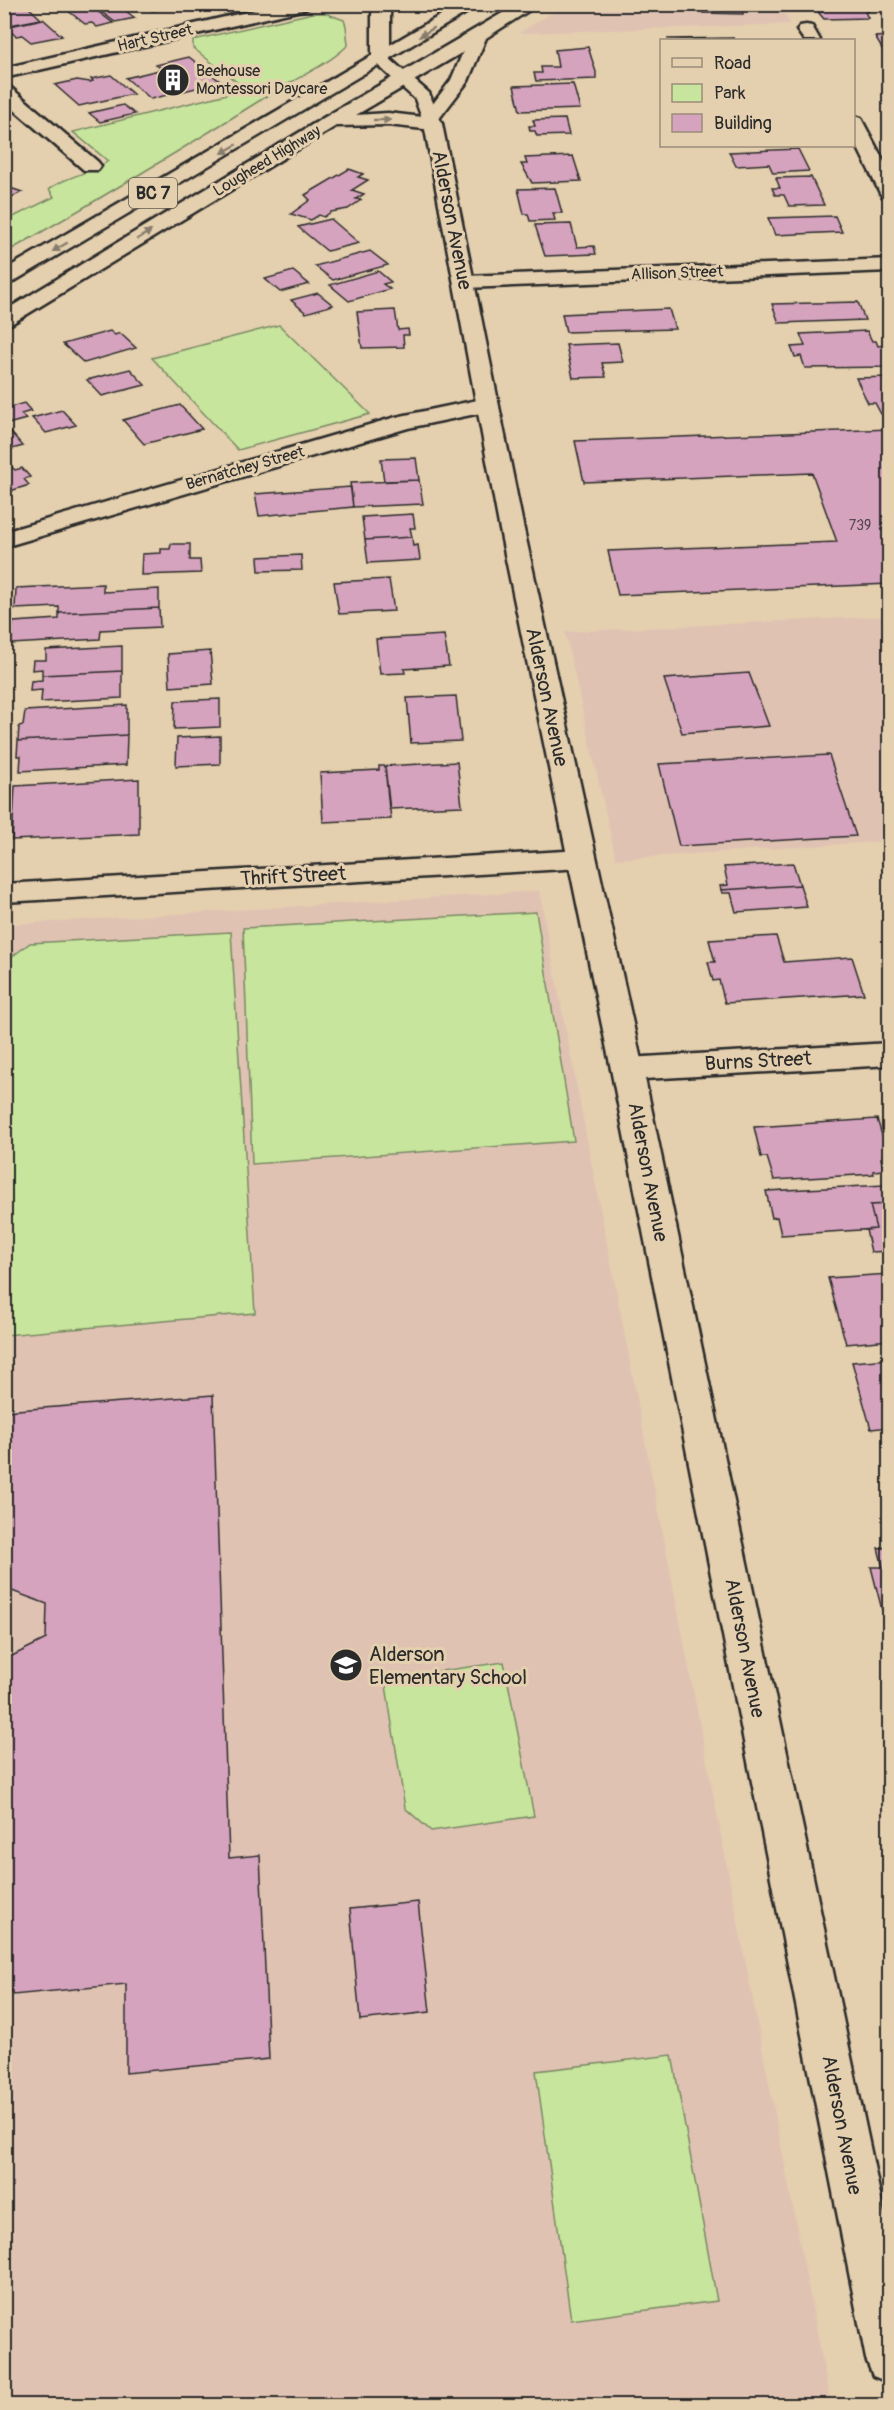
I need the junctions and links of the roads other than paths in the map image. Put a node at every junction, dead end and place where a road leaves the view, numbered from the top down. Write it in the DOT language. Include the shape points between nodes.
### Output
graph roads {
  1 [pos="306,4"];
  2 [pos="384,4"];
  3 [pos="473,4"];
  4 [pos="531,4"];
  5 [pos="479,34"];
  6 [pos="381,60"];
  7 [pos="4,73"];
  8 [pos="404,80"];
  9 [pos="4,91"];
  10 [pos="431,120"];
  11 [pos="332,121"];
  12 [pos="855,124"];
  13 [pos="91,166"];
  14 [pos="890,193"];
  15 [pos="890,265"];
  16 [pos="4,279"];
  17 [pos="465,282"];
  18 [pos="4,320"];
  19 [pos="487,405"];
  20 [pos="4,540"];
  21 [pos="582,859"];
  22 [pos="4,892"];
  23 [pos="890,1054"];
  24 [pos="627,1069"];
  25 [pos="890,2359"];
  1 -- 7 [label="street, Hart Street"];
  2 -- 6 [label="street"];
  3 -- 6 [label="street, Lougheed Highway / BC 7, one-way"];
  4 -- 5 [label="street, Lougheed Highway / BC 7"];
  5 -- 8 [label="street, Lougheed Highway / BC 7"];
  5 -- 10 [label="street" via="459,81"];
  6 -- 8 [label="street, Alderson Avenue"];
  6 -- 16 [label="street, Lougheed Highway / BC 7, one-way"];
  8 -- 10 [label="street, Alderson Avenue" via="423,97"];
  8 -- 11 [label="street, Lougheed Highway / BC 7"];
  9 -- 13 [label="street"];
  11 -- 10 [label="street, one-way"];
  10 -- 17 [label="street, Alderson Avenue"];
  18 -- 11 [label="street, Lougheed Highway / BC 7, one-way"];
  12 -- 14 [label="street"];
  15 -- 17 [label="street, Allison Street"];
  17 -- 19 [label="street, Alderson Avenue"];
  19 -- 20 [label="street, Bernatchey Street" via="404,422"];
  19 -- 21 [label="street, Alderson Avenue"];
  21 -- 22 [label="street, Thrift Street"];
  21 -- 24 [label="street, Alderson Avenue"];
  23 -- 24 [label="street, Burns Street"];
  24 -- 25 [label="street, Alderson Avenue"];
}
